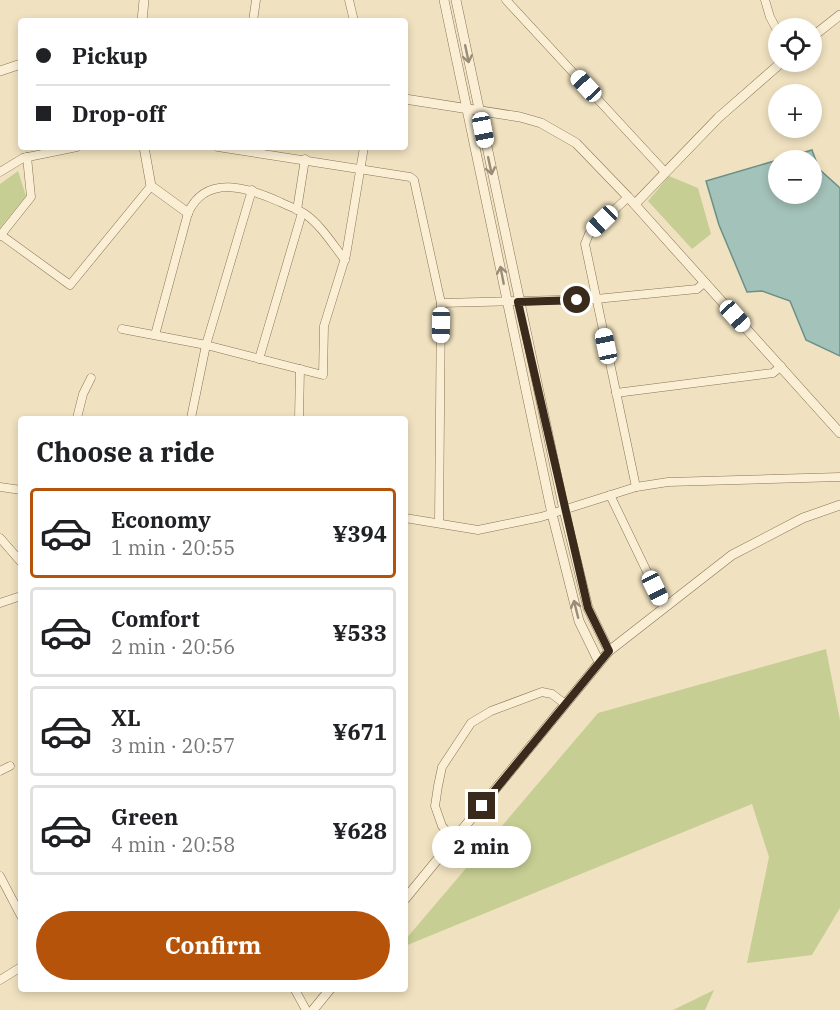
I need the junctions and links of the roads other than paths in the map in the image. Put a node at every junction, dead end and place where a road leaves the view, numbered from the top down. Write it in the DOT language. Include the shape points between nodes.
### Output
graph roads {
  1 [pos="144,0"];
  2 [pos="256,0"];
  3 [pos="349,0"];
  4 [pos="444,0"];
  5 [pos="456,0"];
  6 [pos="506,0"];
  7 [pos="765,0"];
  8 [pos="840,15"];
  9 [pos="142,18"];
  10 [pos="253,18"];
  11 [pos="353,18"];
  12 [pos="771,18"];
  13 [pos="822,29"];
  14 [pos="18,65"];
  15 [pos="0,71"];
  16 [pos="771,72"];
  17 [pos="408,99"];
  18 [pos="474,108"];
  19 [pos="62,150"];
  20 [pos="145,150"];
  21 [pos="260,150"];
  22 [pos="363,150"];
  23 [pos="27,157"];
  24 [pos="305,159"];
  25 [pos="360,168"];
  26 [pos="0,172"];
  27 [pos="665,172"];
  28 [pos="151,186"];
  29 [pos="252,190"];
  30 [pos="628,196"];
  31 [pos="635,204"];
  32 [pos="299,212"];
  33 [pos="188,213"];
  34 [pos="0,235"];
  35 [pos="345,260"];
  36 [pos="705,282"];
  37 [pos="596,299"];
  38 [pos="507,302"];
  39 [pos="518,302"];
  40 [pos="441,303"];
  41 [pos="122,329"];
  42 [pos="155,335"];
  43 [pos="206,345"];
  44 [pos="259,358"];
  45 [pos="781,366"];
  46 [pos="300,369"];
  47 [pos="91,378"];
  48 [pos="616,393"];
  49 [pos="78,416"];
  50 [pos="191,416"];
  51 [pos="299,416"];
  52 [pos="840,433"];
  53 [pos="840,477"];
  54 [pos="0,487"];
  55 [pos="636,487"];
  56 [pos="18,490"];
  57 [pos="609,495"];
  58 [pos="840,505"];
  59 [pos="564,510"];
  60 [pos="552,514"];
  61 [pos="408,518"];
  62 [pos="439,523"];
  63 [pos="0,538"];
  64 [pos="18,559"];
  65 [pos="18,597"];
  66 [pos="0,603"];
  67 [pos="664,607"];
  68 [pos="609,651"];
  69 [pos="599,663"];
  70 [pos="566,704"];
  71 [pos="10,766"];
  72 [pos="0,771"];
  73 [pos="454,840"];
  74 [pos="0,876"];
  75 [pos="408,895"];
  76 [pos="18,910"];
  77 [pos="18,969"];
  78 [pos="0,980"];
  79 [pos="296,992"];
  80 [pos="328,992"];
  81 [pos="306,1010"];
  82 [pos="313,1010"];
  1 -- 9 [label="street"];
  2 -- 10 [label="street"];
  3 -- 11 [label="street"];
  4 -- 18 [label="street"];
  5 -- 18 [label="street, one-way"];
  6 -- 27 [label="street"];
  7 -- 12 [label="street"];
  8 -- 13 [label="street"];
  14 -- 15 [label="street"];
  16 -- 27 [label="street"];
  17 -- 18 [label="street"];
  18 -- 30 [label="street" via="520,117 557,132 588,154"];
  38 -- 18 [label="street, one-way"];
  18 -- 39 [label="street, one-way"];
  19 -- 23 [label="street"];
  20 -- 28 [label="street"];
  21 -- 24 [label="street"];
  22 -- 25 [label="street"];
  23 -- 26 [label="street"];
  23 -- 34 [label="street" via="31,197"];
  24 -- 25 [label="street"];
  24 -- 32 [label="street"];
  25 -- 35 [label="street"];
  25 -- 40 [label="street" via="414,180"];
  27 -- 31 [label="street"];
  28 -- 33 [label="street"];
  28 -- 34 [label="street" via="70,285"];
  29 -- 32 [label="street"];
  29 -- 33 [label="street" via="220,186 204,192"];
  29 -- 43 [label="street"];
  30 -- 31 [label="street"];
  30 -- 37 [label="street" via="585,240"];
  31 -- 36 [label="street"];
  32 -- 35 [label="street" via="314,223"];
  32 -- 44 [label="street"];
  33 -- 42 [label="street"];
  35 -- 46 [label="street" via="324,326 323,375"];
  36 -- 37 [label="street" via="697,289"];
  36 -- 45 [label="street"];
  37 -- 39 [label="street"];
  37 -- 48 [label="street"];
  38 -- 39 [label="street"];
  38 -- 40 [label="street"];
  38 -- 60 [label="street"];
  39 -- 59 [label="street"];
  40 -- 62 [label="street"];
  41 -- 42 [label="street"];
  42 -- 43 [label="street"];
  43 -- 44 [label="street"];
  43 -- 50 [label="street"];
  44 -- 46 [label="street"];
  45 -- 48 [label="street" via="773,374"];
  45 -- 52 [label="street"];
  46 -- 51 [label="street"];
  47 -- 49 [label="street"];
  48 -- 55 [label="street"];
  53 -- 55 [label="street" via="668,482"];
  54 -- 56 [label="street"];
  55 -- 57 [label="street"];
  57 -- 59 [label="street"];
  57 -- 67 [label="street"];
  58 -- 67 [label="street" via="755,541"];
  59 -- 60 [label="street"];
  59 -- 68 [label="street" via="588,608"];
  60 -- 62 [label="street" via="478,530"];
  69 -- 60 [label="street, one-way" via="579,621"];
  61 -- 62 [label="street"];
  63 -- 64 [label="street"];
  65 -- 66 [label="street"];
  67 -- 68 [label="street"];
  68 -- 69 [label="street"];
  69 -- 70 [label="street"];
  70 -- 73 [label="street"];
  70 -- 73 [label="street" via="542,692 471,723 442,767 435,806 442,826"];
  71 -- 72 [label="street"];
  73 -- 75 [label="street"];
  74 -- 76 [label="street"];
  77 -- 78 [label="street"];
  79 -- 81 [label="street"];
  80 -- 82 [label="street"];
}
